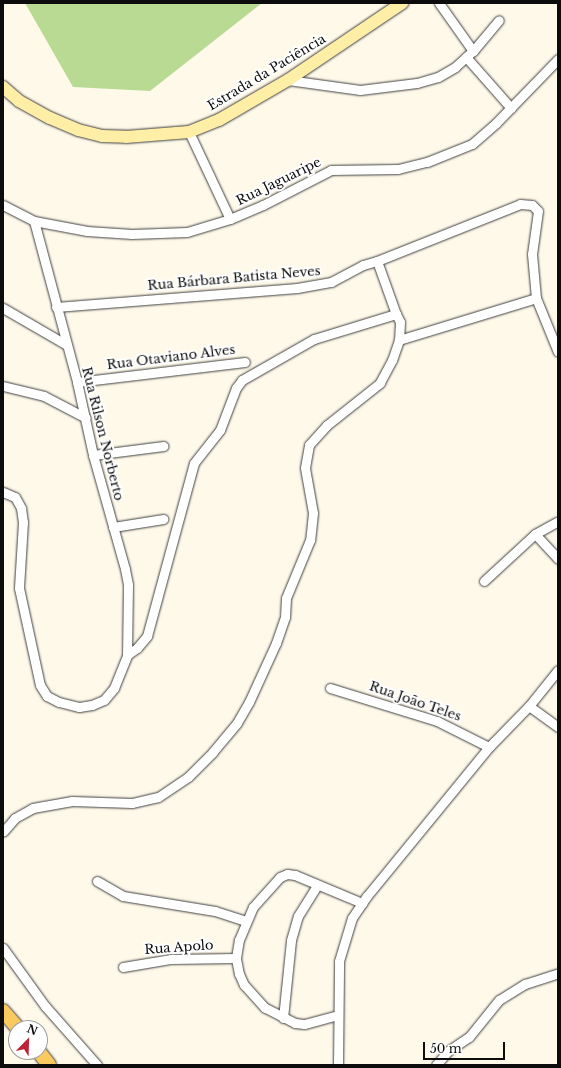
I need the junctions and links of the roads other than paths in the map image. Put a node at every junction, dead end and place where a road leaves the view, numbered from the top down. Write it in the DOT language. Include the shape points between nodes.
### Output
graph roads {
  1 [pos="402,3"];
  2 [pos="439,3"];
  3 [pos="499,20"];
  4 [pos="469,54"];
  5 [pos="558,59"];
  6 [pos="288,80"];
  7 [pos="3,87"];
  8 [pos="511,108"];
  9 [pos="189,132"];
  10 [pos="3,205"];
  11 [pos="230,219"];
  12 [pos="34,222"];
  13 [pos="377,261"];
  14 [pos="536,298"];
  15 [pos="56,307"];
  16 [pos="3,308"];
  17 [pos="396,314"];
  18 [pos="399,340"];
  19 [pos="65,344"];
  20 [pos="558,352"];
  21 [pos="245,362"];
  22 [pos="77,382"];
  23 [pos="3,386"];
  24 [pos="86,418"];
  25 [pos="163,446"];
  26 [pos="93,455"];
  27 [pos="3,492"];
  28 [pos="164,519"];
  29 [pos="558,521"];
  30 [pos="113,527"];
  31 [pos="535,534"];
  32 [pos="558,558"];
  33 [pos="484,581"];
  34 [pos="127,655"];
  35 [pos="558,670"];
  36 [pos="330,688"];
  37 [pos="529,706"];
  38 [pos="558,727"];
  39 [pos="488,747"];
  40 [pos="3,832"];
  41 [pos="97,881"];
  42 [pos="318,885"];
  43 [pos="362,903"];
  44 [pos="245,921"];
  45 [pos="3,948"];
  46 [pos="236,958"];
  47 [pos="123,967"];
  48 [pos="558,973"];
  49 [pos="3,1010"];
  50 [pos="338,1015"];
  51 [pos="282,1018"];
  52 [pos="11,1020"];
  53 [pos="97,1065"];
  54 [pos="338,1065"];
  55 [pos="436,1065"];
  1 -- 6 [label="main road, Estrada da Paciência"];
  2 -- 4 [label="street"];
  3 -- 4 [label="street"];
  4 -- 6 [label="street" via="438,77 401,86 360,90"];
  4 -- 8 [label="street"];
  5 -- 8 [label="street, Rua Jaguaripe"];
  6 -- 9 [label="main road, Estrada da Paciência" via="219,120"];
  7 -- 9 [label="main road, Estrada da Paciência" via="19,101 50,118 78,130 102,136 140,137"];
  8 -- 11 [label="street, Rua Jaguaripe" via="472,144 454,152 398,168 332,170"];
  9 -- 11 [label="street"];
  10 -- 12 [label="street, Rua Jaguaripe"];
  11 -- 12 [label="street, Rua Jaguaripe" via="187,232 165,234 87,231"];
  12 -- 15 [label="street, Rua Rilson Norberto"];
  13 -- 14 [label="street, Rua Bárbara Batista Neves" via="426,239 527,203 538,211 532,254"];
  13 -- 15 [label="street, Rua Bárbara Batista Neves" via="363,265 332,282"];
  13 -- 17 [label="street"];
  14 -- 18 [label="street"];
  14 -- 20 [label="street"];
  15 -- 19 [label="street, Rua Rilson Norberto"];
  16 -- 19 [label="street"];
  17 -- 18 [label="street" via="400,326"];
  17 -- 34 [label="street" via="314,339 242,380 236,388 220,430 194,463 146,636 138,648"];
  18 -- 40 [label="street" via="380,383 327,425 309,445 305,468 313,513 310,540 286,598 285,617 276,642 237,723 188,777 158,798 132,803 78,801 33,808 15,818"];
  19 -- 22 [label="street, Rua Rilson Norberto"];
  21 -- 22 [label="street, Rua Otaviano Alves"];
  22 -- 24 [label="street, Rua Rilson Norberto"];
  23 -- 24 [label="street" via="44,396"];
  24 -- 26 [label="street, Rua Rilson Norberto"];
  25 -- 26 [label="street"];
  26 -- 30 [label="street, Rua Rilson Norberto"];
  27 -- 34 [label="street" via="15,497 21,508 23,522 19,588 40,685 47,696 79,707 104,700 114,688"];
  28 -- 30 [label="street"];
  29 -- 31 [label="street"];
  30 -- 34 [label="street, Rua Rilson Norberto" via="128,585"];
  31 -- 32 [label="street"];
  31 -- 33 [label="street"];
  35 -- 37 [label="street"];
  36 -- 39 [label="street, Rua João Teles" via="437,721"];
  37 -- 38 [label="street"];
  37 -- 39 [label="street"];
  39 -- 43 [label="street"];
  41 -- 44 [label="street" via="123,896 215,911"];
  42 -- 43 [label="street"];
  42 -- 44 [label="street" via="292,874 280,877 253,907"];
  42 -- 51 [label="street" via="298,916 290,940"];
  43 -- 50 [label="street" via="341,948"];
  44 -- 46 [label="street"];
  45 -- 53 [label="street" via="45,1006"];
  46 -- 47 [label="street, Rua Apolo" via="171,959"];
  46 -- 51 [label="street" via="244,985 265,1008"];
  48 -- 55 [label="street" via="525,984 499,1000 469,1037 448,1051"];
  49 -- 52 [label="main road"];
  50 -- 51 [label="street" via="304,1024"];
  50 -- 54 [label="street"];
}
